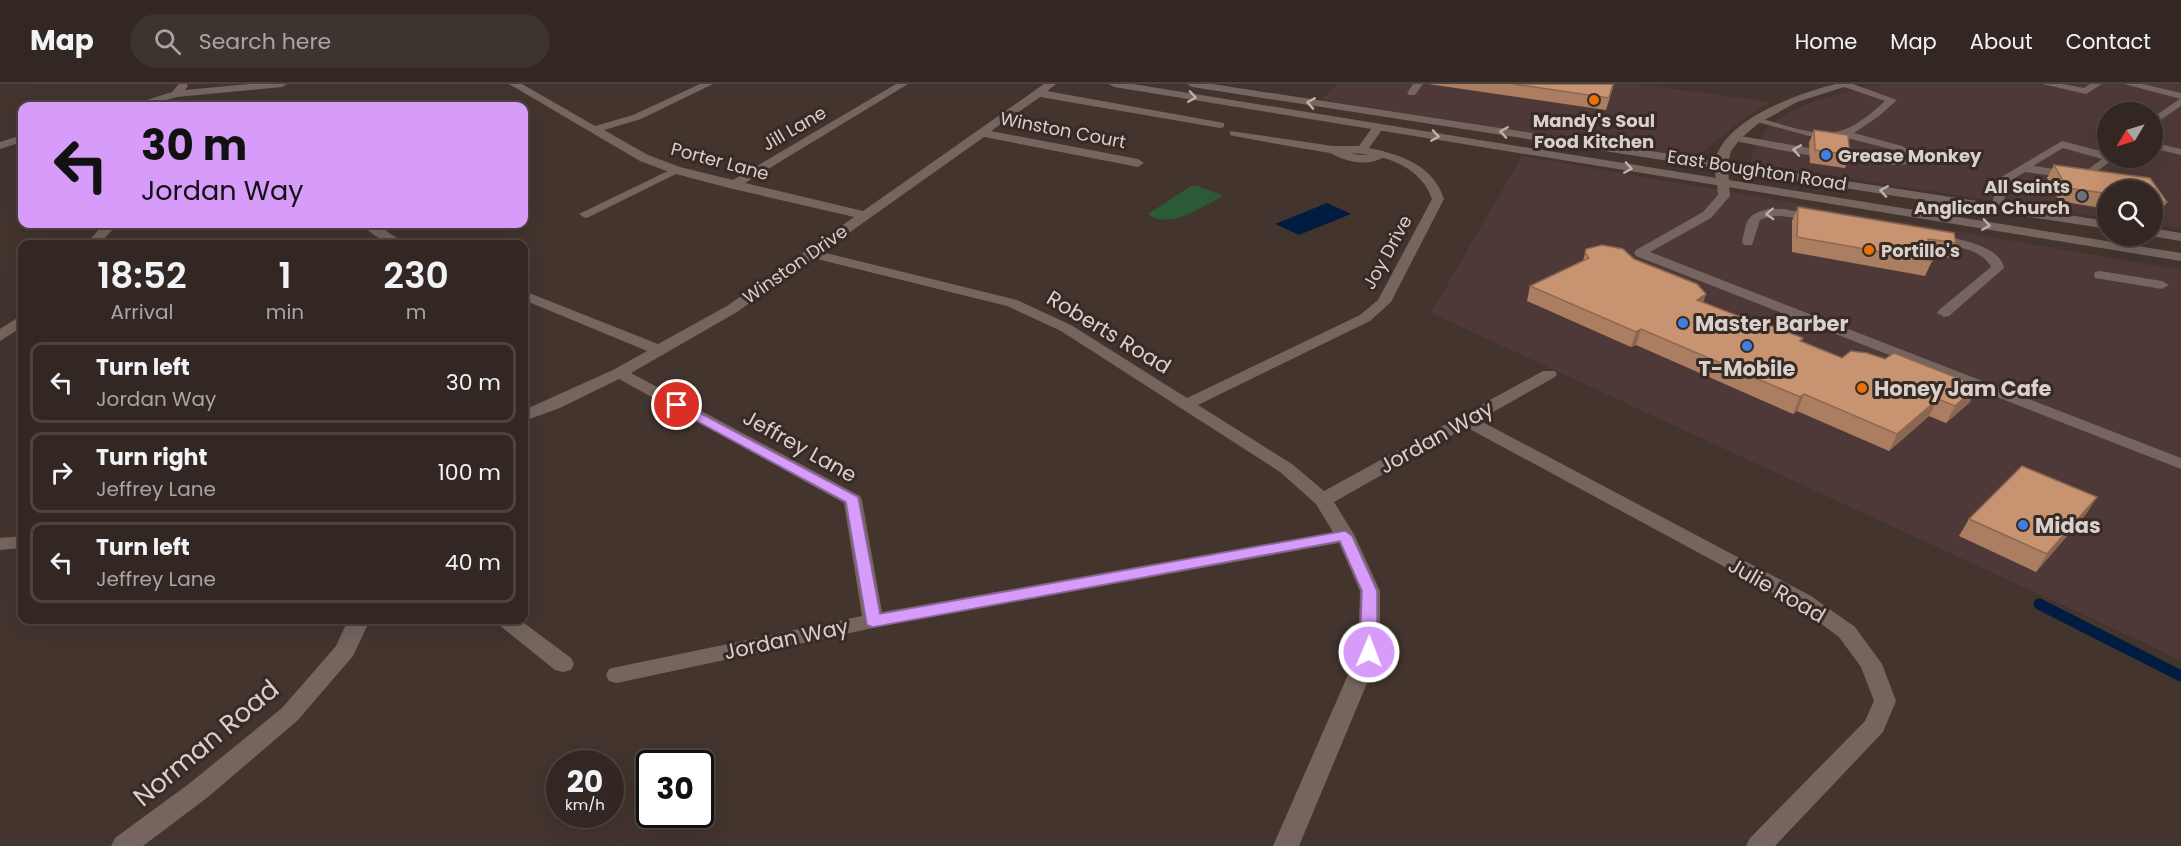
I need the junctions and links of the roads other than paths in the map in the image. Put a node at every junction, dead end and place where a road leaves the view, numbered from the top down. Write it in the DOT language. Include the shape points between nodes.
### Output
graph roads {
  1 [pos="184,84"];
  2 [pos="282,84"];
  3 [pos="514,84"];
  4 [pos="708,84"];
  5 [pos="903,84"];
  6 [pos="1051,84"];
  7 [pos="1114,84"];
  8 [pos="1192,84"];
  9 [pos="1418,84"];
  10 [pos="1847,84"];
  11 [pos="2047,84"];
  12 [pos="2097,84"];
  13 [pos="2129,84"];
  14 [pos="1038,93"];
  15 [pos="1412,93"];
  16 [pos="176,94"];
  17 [pos="2181,96"];
  18 [pos="544,101"];
  19 [pos="2181,101"];
  20 [pos="147,102"];
  21 [pos="528,106"];
  22 [pos="2163,115"];
  23 [pos="1755,120"];
  24 [pos="1220,125"];
  25 [pos="1377,127"];
  26 [pos="596,129"];
  27 [pos="0,132"];
  28 [pos="982,133"];
  29 [pos="1234,133"];
  30 [pos="1845,134"];
  31 [pos="18,138"];
  32 [pos="1735,138"];
  33 [pos="18,140"];
  34 [pos="0,146"];
  35 [pos="2163,148"];
  36 [pos="1333,150"];
  37 [pos="1362,150"];
  38 [pos="2181,152"];
  39 [pos="1383,154"];
  40 [pos="2097,154"];
  41 [pos="1138,163"];
  42 [pos="1722,166"];
  43 [pos="2097,167"];
  44 [pos="2022,168"];
  45 [pos="676,170"];
  46 [pos="1723,183"];
  47 [pos="733,184"];
  48 [pos="1997,208"];
  49 [pos="585,214"];
  50 [pos="864,215"];
  51 [pos="1833,222"];
  52 [pos="2097,223"];
  53 [pos="107,228"];
  54 [pos="374,228"];
  55 [pos="2163,234"];
  56 [pos="1923,237"];
  57 [pos="2181,237"];
  58 [pos="96,240"];
  59 [pos="392,240"];
  60 [pos="1748,242"];
  61 [pos="809,253"];
  62 [pos="2181,257"];
  63 [pos="2100,275"];
  64 [pos="2162,285"];
  65 [pos="528,297"];
  66 [pos="1944,313"];
  67 [pos="18,323"];
  68 [pos="0,336"];
  69 [pos="661,351"];
  70 [pos="619,373"];
  71 [pos="1550,374"];
  72 [pos="1187,404"];
  73 [pos="528,414"];
  74 [pos="1466,420"];
  75 [pos="2181,464"];
  76 [pos="1323,500"];
  77 [pos="1345,536"];
  78 [pos="18,542"];
  79 [pos="0,544"];
  80 [pos="873,621"];
  81 [pos="357,624"];
  82 [pos="511,624"];
  83 [pos="563,664"];
  84 [pos="616,675"];
  85 [pos="124,846"];
  86 [pos="1286,846"];
  87 [pos="1759,846"];
  1 -- 16 [label="street"];
  2 -- 16 [label="street"];
  3 -- 18 [label="street, Porter Lane"];
  4 -- 26 [label="street" via="637,117"];
  5 -- 47 [label="street, Jill Lane"];
  6 -- 14 [label="street, Winston Drive"];
  7 -- 25 [label="street, East Boughton Road, one-way"];
  42 -- 8 [label="street, East Boughton Road, one-way"];
  9 -- 15 [label="lane"];
  10 -- 23 [label="street" via="1795,98"];
  10 -- 30 [label="lane" via="1892,100"];
  11 -- 12 [label="lane" via="2086,91"];
  13 -- 17 [label="street"];
  14 -- 24 [label="street, Winston Court"];
  14 -- 28 [label="street, Winston Drive"];
  16 -- 20 [label="street"];
  18 -- 21 [label="street"];
  18 -- 26 [label="street, Porter Lane"];
  19 -- 22 [label="lane"];
  23 -- 30 [label="lane" via="1806,132"];
  23 -- 32 [label="street"];
  25 -- 37 [label="street"];
  25 -- 46 [label="street, East Boughton Road, one-way"];
  26 -- 45 [label="street, Porter Lane" via="644,158"];
  27 -- 31 [label="street"];
  28 -- 41 [label="street, Winston Court"];
  28 -- 50 [label="street, Winston Drive"];
  29 -- 36 [label="street"];
  30 -- 32 [label="lane, one-way" via="1898,148 1917,159 1909,163 1848,158"];
  32 -- 42 [label="street" via="1726,150"];
  33 -- 34 [label="street"];
  35 -- 38 [label="lane"];
  36 -- 37 [label="street"];
  36 -- 39 [label="lane" via="1355,160"];
  37 -- 39 [label="street, Joy Drive"];
  39 -- 72 [label="street, Joy Drive" via="1426,174 1436,186 1438,199 1384,302 1365,318"];
  40 -- 44 [label="lane" via="2062,144"];
  42 -- 46 [label="street"];
  48 -- 42 [label="street, East Boughton Road, one-way"];
  43 -- 44 [label="lane" via="2085,177"];
  44 -- 48 [label="lane" via="2002,181"];
  45 -- 47 [label="street, Porter Lane"];
  45 -- 49 [label="lane"];
  46 -- 62 [label="street, East Boughton Road, one-way"];
  46 -- 75 [label="lane" via="1725,196 1707,215 1640,253"];
  47 -- 50 [label="street, Porter Lane"];
  48 -- 52 [label="street, East Boughton Road"];
  50 -- 61 [label="street, Winston Drive"];
  51 -- 60 [label="lane, one-way" via="1763,213 1754,218"];
  53 -- 58 [label="street"];
  54 -- 59 [label="street"];
  55 -- 57 [label="street"];
  56 -- 66 [label="lane" via="1970,246 1997,262 1998,268"];
  61 -- 69 [label="street, Winston Drive" via="732,309"];
  61 -- 72 [label="street, Roberts Road" via="1012,303 1066,328"];
  63 -- 64 [label="lane"];
  65 -- 69 [label="street"];
  67 -- 68 [label="street"];
  69 -- 70 [label="street, Winston Drive"];
  70 -- 73 [label="street, Winston Drive"];
  70 -- 80 [label="street, Jeffrey Lane" via="853,500"];
  71 -- 74 [label="street, Jordan Way"];
  72 -- 76 [label="street, Roberts Road" via="1286,468"];
  74 -- 76 [label="street, Jordan Way"];
  74 -- 87 [label="street, Julie Road" via="1804,601 1847,632 1871,664 1884,700 1875,726"];
  76 -- 77 [label="street, Roberts Road"];
  77 -- 80 [label="street, Jordan Way"];
  77 -- 86 [label="street, Roberts Road" via="1370,591 1369,652"];
  78 -- 79 [label="street"];
  80 -- 84 [label="street, Jordan Way"];
  81 -- 85 [label="street, Norman Road" via="345,650 290,714"];
  82 -- 83 [label="street"];
}
